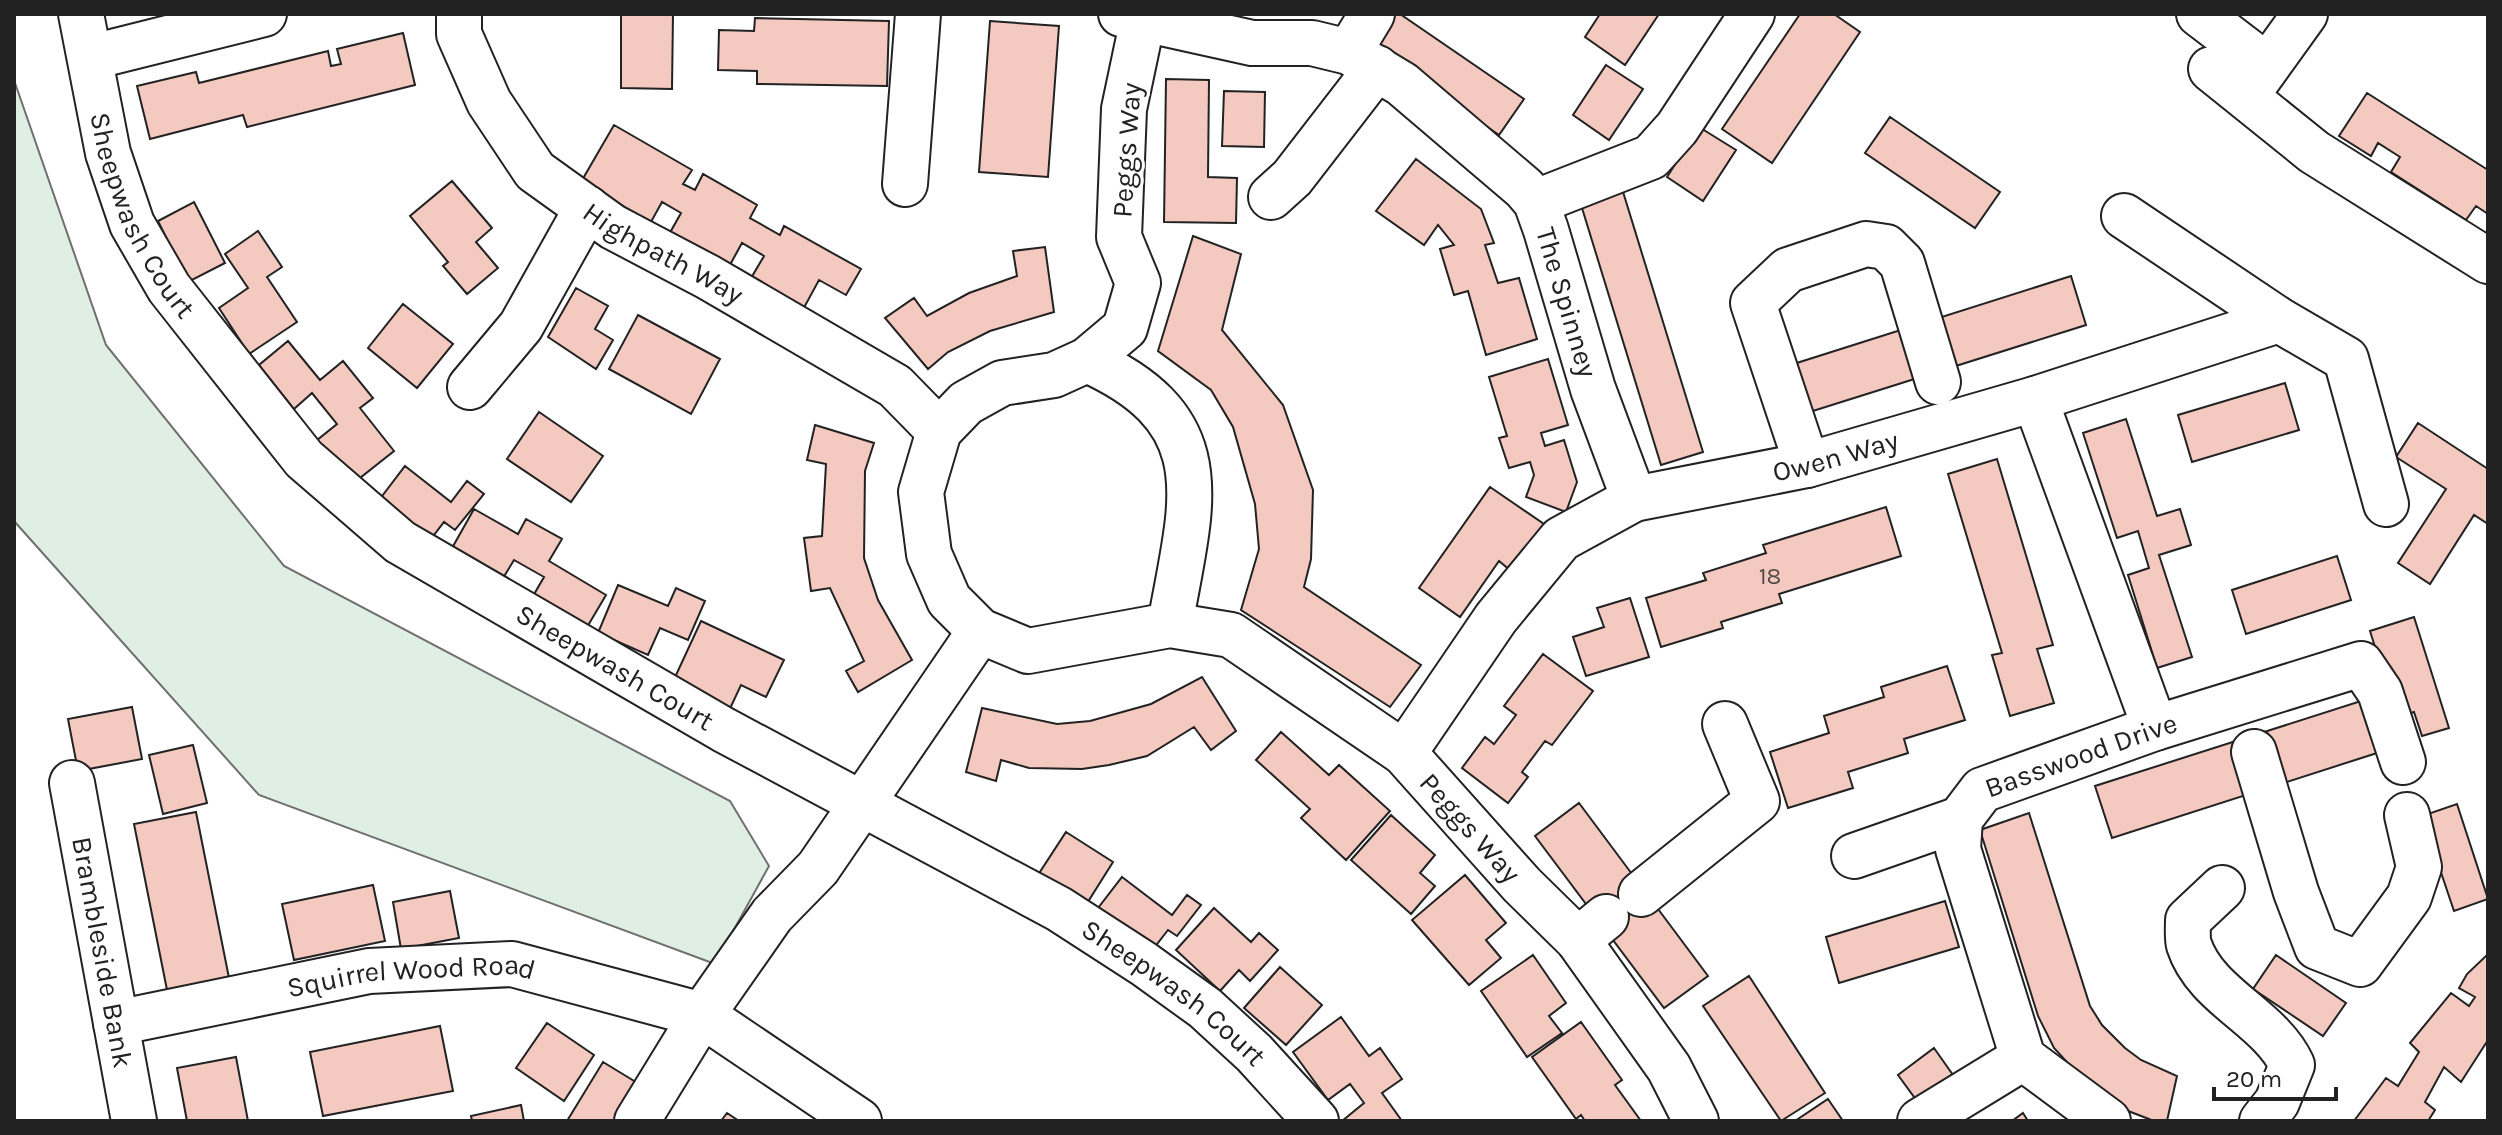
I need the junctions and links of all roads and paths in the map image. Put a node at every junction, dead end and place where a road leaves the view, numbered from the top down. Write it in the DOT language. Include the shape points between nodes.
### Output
graph roads {
  1 [pos="81,14"];
  2 [pos="264,14"];
  3 [pos="459,14"];
  4 [pos="918,14"];
  5 [pos="1372,14"];
  6 [pos="1752,14"];
  7 [pos="2199,14"];
  8 [pos="2305,14"];
  9 [pos="1136,15"];
  10 [pos="92,57"];
  11 [pos="1363,60"];
  12 [pos="2211,69"];
  13 [pos="2256,81"];
  14 [pos="905,184"];
  15 [pos="1271,197"];
  16 [pos="1536,202"];
  17 [pos="587,208"];
  18 [pos="2124,216"];
  19 [pos="2488,261"];
  20 [pos="2279,320"];
  21 [pos="1087,360"];
  22 [pos="1938,382"];
  23 [pos="470,387"];
  24 [pos="2035,399"];
  25 [pos="939,431"];
  26 [pos="1807,465"];
  27 [pos="1634,499"];
  28 [pos="2386,504"];
  29 [pos="1170,625"];
  30 [pos="980,631"];
  31 [pos="1725,724"];
  32 [pos="2155,728"];
  33 [pos="2254,752"];
  34 [pos="1404,753"];
  35 [pos="2403,762"];
  36 [pos="72,783"];
  37 [pos="862,807"];
  38 [pos="2407,815"];
  39 [pos="1960,819"];
  40 [pos="1854,856"];
  41 [pos="2222,888"];
  42 [pos="1608,917"];
  43 [pos="702,1015"];
  44 [pos="116,1023"];
  45 [pos="2023,1058"];
  46 [pos="134,1121"];
  47 [pos="637,1121"];
  48 [pos="859,1121"];
  49 [pos="1316,1121"];
  50 [pos="1696,1121"];
  51 [pos="1920,1121"];
  52 [pos="2108,1121"];
  53 [pos="2262,1121"];
  1 -- 10 [label="street, Sheepwash Court"];
  2 -- 10 [label="street"];
  3 -- 17 [label="street, Highpath Way" via="459,34 489,102 535,171"];
  4 -- 14 [label="street"];
  5 -- 11 [label="street"];
  6 -- 16 [label="street" via="1677,128 1651,157"];
  7 -- 13 [label="street"];
  8 -- 13 [label="street"];
  9 -- 11 [label="street, The Spinney" via="1252,43 1312,43"];
  9 -- 21 [label="street, Peggs Way" via="1124,109 1119,237 1138,283 1125,328"];
  10 -- 37 [label="street, Sheepwash Court" via="108,153 132,224 169,288 304,459 400,542"];
  11 -- 15 [label="street" via="1292,178"];
  11 -- 16 [label="street, The Spinney" via="1402,84"];
  12 -- 13 [label="street"];
  13 -- 19 [label="street" via="2314,152"];
  16 -- 27 [label="street, The Spinney" via="1593,389"];
  17 -- 23 [label="street" via="521,326"];
  17 -- 25 [label="street, Highpath Way" via="895,386"];
  18 -- 20 [label="street"];
  20 -- 24 [label="street, Owen Way"];
  20 -- 28 [label="street" via="2346,359"];
  21 -- 25 [label="street, Peggs Way" via="1054,375 1002,383 966,403"];
  21 -- 29 [label="street" via="1148,393 1187,452 1190,510"];
  22 -- 26 [label="street" via="1902,263 1886,247 1866,244 1788,270 1753,303"];
  24 -- 26 [label="street, Owen Way"];
  24 -- 32 [label="street"];
  25 -- 30 [label="street, Peggs Way" via="921,492 929,554 949,600"];
  26 -- 27 [label="street, Owen Way"];
  27 -- 34 [label="street" via="1561,539 1496,618"];
  29 -- 30 [label="street, Peggs Way" via="1028,651"];
  29 -- 34 [label="street, Peggs Way" via="1231,635"];
  30 -- 37 [label="street"];
  31 -- 42 [label="street" via="1757,801"];
  32 -- 35 [label="street, Basswood Drive" via="2361,664 2380,692"];
  32 -- 39 [label="street, Basswood Drive" via="1982,790"];
  33 -- 38 [label="street" via="2317,947 2360,964 2409,897 2419,867"];
  34 -- 42 [label="street, Peggs Way" via="1522,885"];
  36 -- 44 [label="street, Brambleside Bank"];
  37 -- 43 [label="street" via="818,868 772,915"];
  37 -- 49 [label="street, Sheepwash Court" via="1059,909 1144,964 1215,1017"];
  39 -- 40 [label="street"];
  39 -- 45 [label="street, Basswood Drive" via="1958,849"];
  41 -- 53 [label="street" via="2188,920 2189,946 2209,979 2282,1044 2292,1065 2277,1102"];
  42 -- 50 [label="street, Peggs Way"];
  43 -- 44 [label="street, Squirrel Wood Road" via="512,964 369,971"];
  43 -- 47 [label="street"];
  43 -- 48 [label="street, Squirrel Wood Road"];
  44 -- 46 [label="street, Brambleside Bank"];
  45 -- 51 [label="street"];
  45 -- 52 [label="street"];
}
